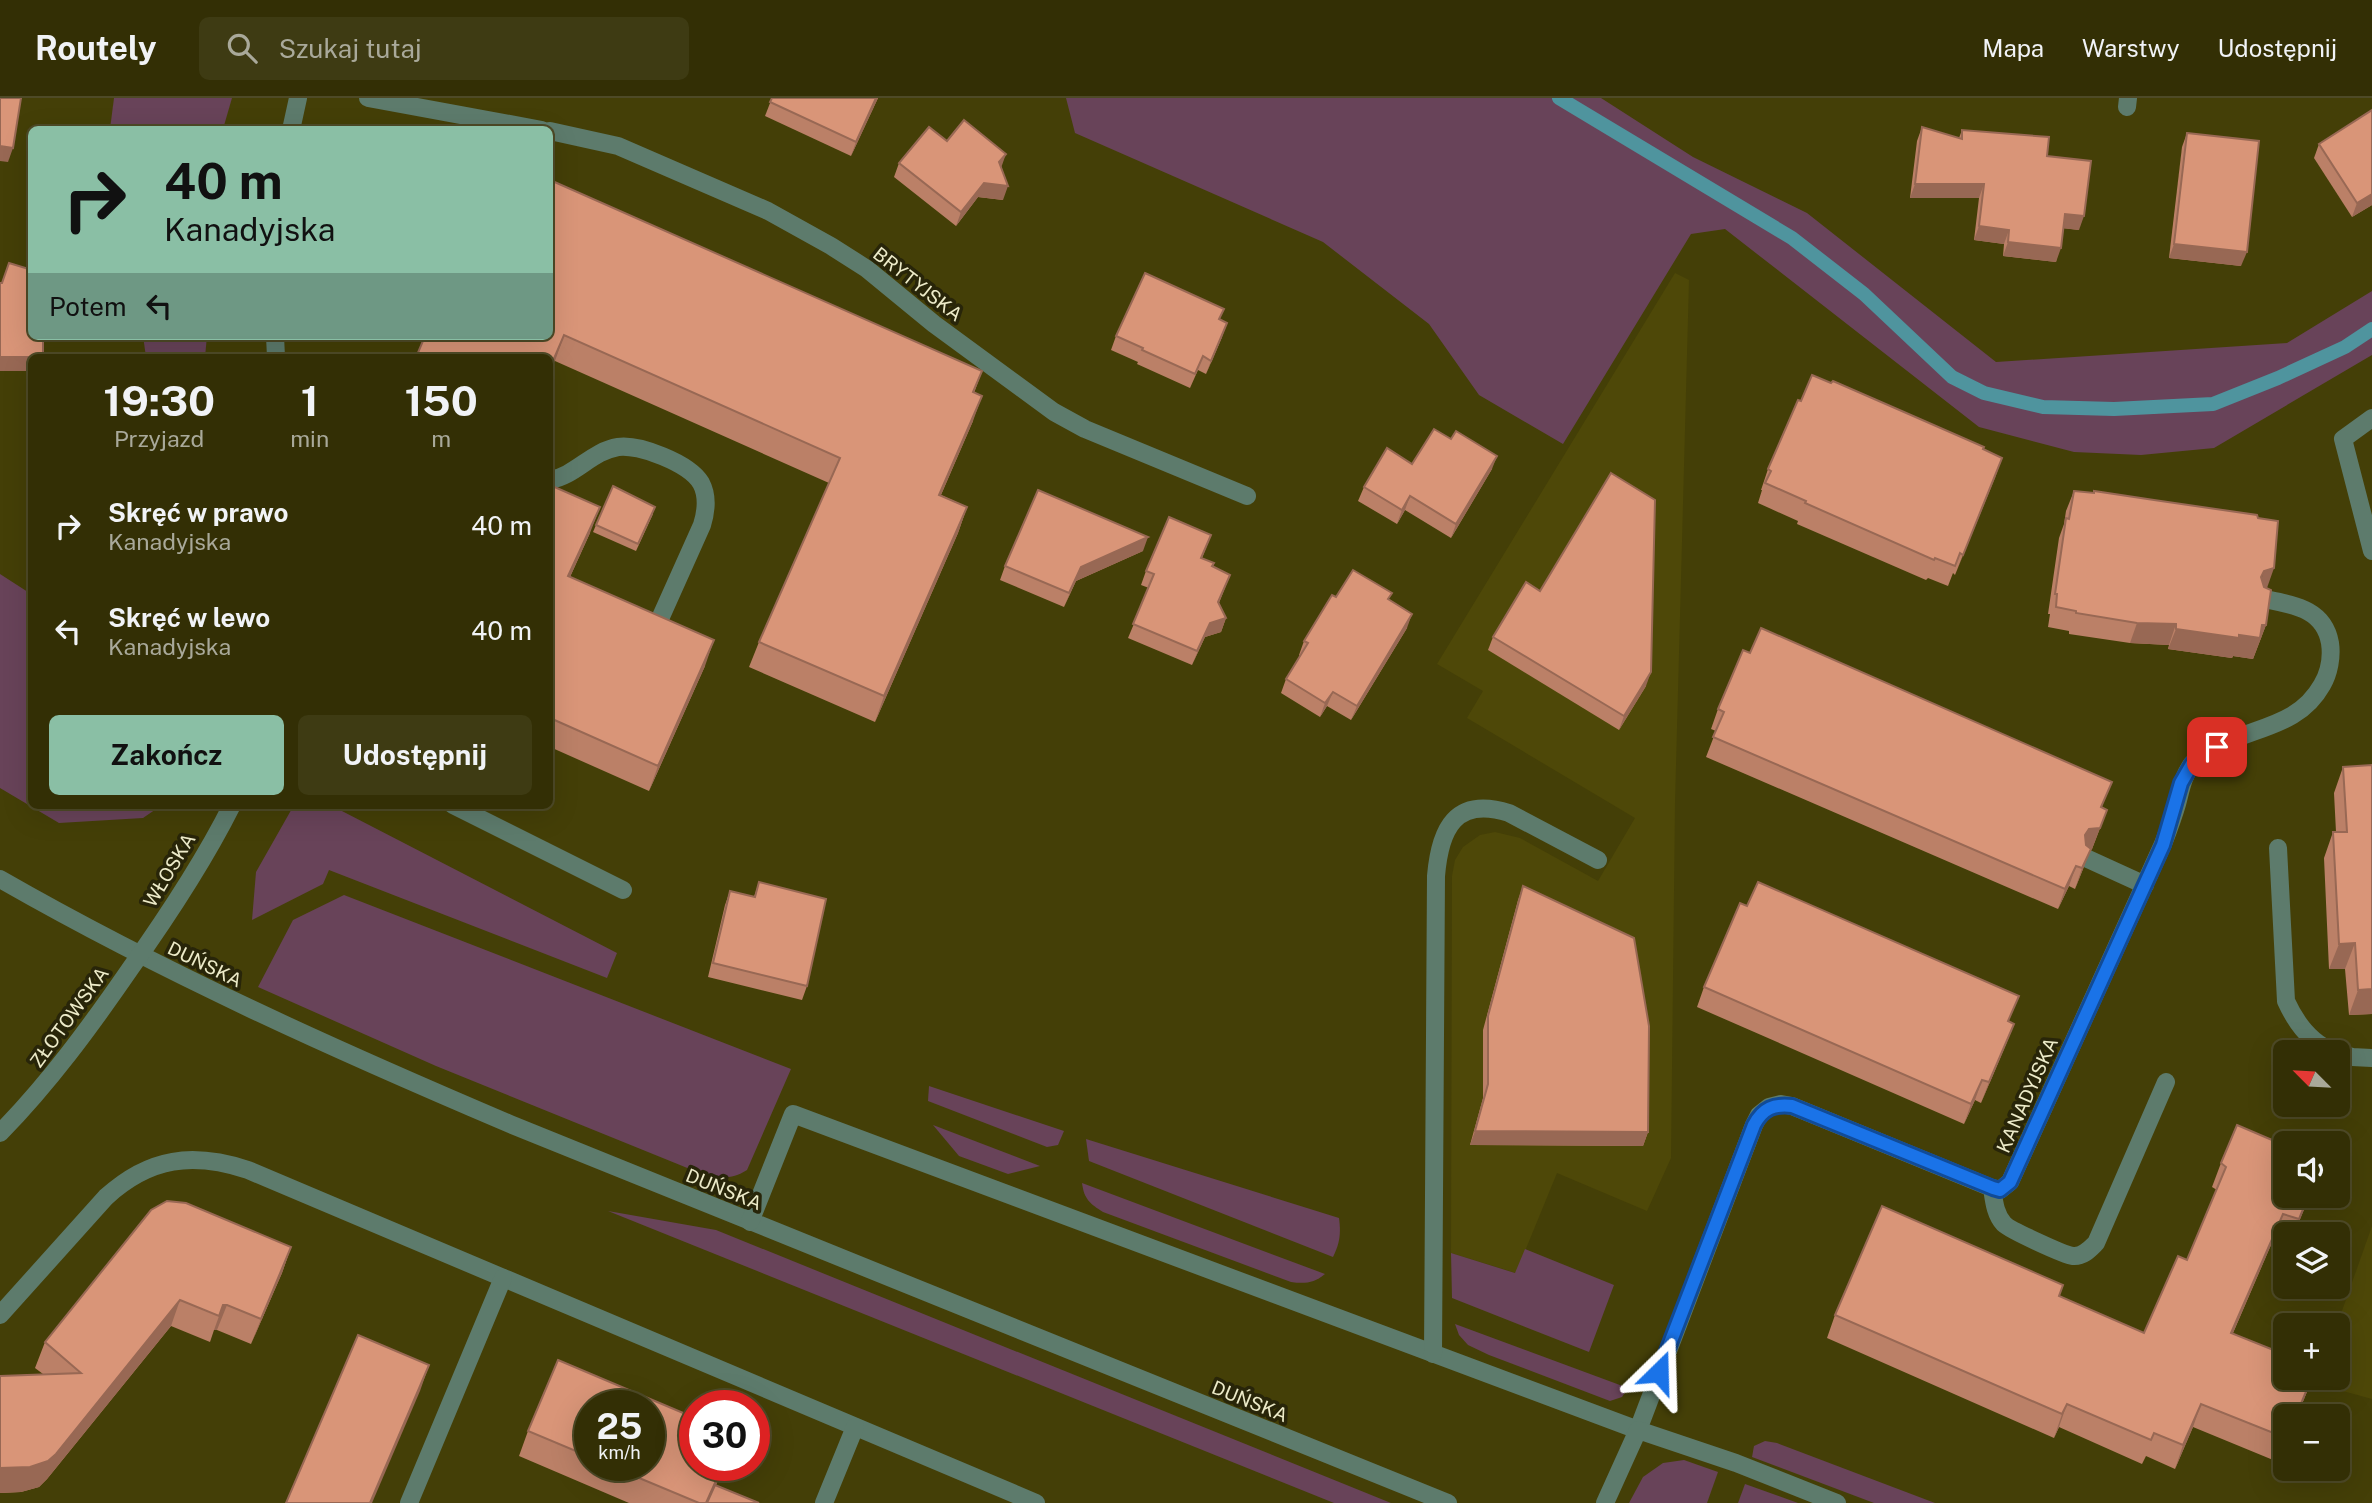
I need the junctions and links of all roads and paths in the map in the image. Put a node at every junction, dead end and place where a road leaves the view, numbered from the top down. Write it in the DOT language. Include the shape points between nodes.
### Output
graph roads {
  1 [pos="298,98"];
  2 [pos="368,98"];
  3 [pos="292,126"];
  4 [pos="520,126"];
  5 [pos="553,132"];
  6 [pos="2372,418"];
  7 [pos="553,479"];
  8 [pos="1247,496"];
  9 [pos="2372,551"];
  10 [pos="2265,599"];
  11 [pos="659,621"];
  12 [pos="230,809"];
  13 [pos="461,809"];
  14 [pos="2278,848"];
  15 [pos="2088,859"];
  16 [pos="1598,860"];
  17 [pos="0,879"];
  18 [pos="2145,885"];
  19 [pos="623,890"];
  20 [pos="140,955"];
  21 [pos="2315,1040"];
  22 [pos="2350,1056"];
  23 [pos="2372,1058"];
  24 [pos="2166,1082"];
  25 [pos="0,1133"];
  26 [pos="1993,1188"];
  27 [pos="750,1222"];
  28 [pos="503,1278"];
  29 [pos="0,1315"];
  30 [pos="1433,1354"];
  31 [pos="855,1427"];
  32 [pos="1638,1430"];
  33 [pos="409,1503"];
  34 [pos="824,1503"];
  35 [pos="1036,1503"];
  36 [pos="1448,1503"];
  37 [pos="1605,1503"];
  38 [pos="1837,1503"];
  1 -- 3 [label="street"];
  2 -- 4 [label="street"];
  5 -- 8 [label="street, BRYTYJSKA" via="618,146 768,211 867,270 1054,412"];
  6 -- 9 [label="street" via="2343,439"];
  7 -- 11 [label="street" via="604,452 634,447 685,468 701,482 706,499 702,525"];
  10 -- 18 [label="street, KANADYJSKA" via="2312,612 2324,625 2330,645 2328,674 2313,701 2288,719 2232,739 2192,764"];
  12 -- 20 [label="street, WŁOSKA"];
  13 -- 19 [label="street"];
  14 -- 21 [label="street" via="2286,1001 2295,1021"];
  15 -- 18 [label="street"];
  16 -- 30 [label="street" via="1495,808 1470,809 1449,826 1442,840 1436,876"];
  17 -- 20 [label="street, DUŃSKA"];
  18 -- 26 [label="street, KANADYJSKA" via="2010,1182 2000,1190"];
  20 -- 25 [label="street, ZŁOTOWSKA" via="59,1068"];
  20 -- 27 [label="street, DUŃSKA" via="369,1064"];
  22 -- 23 [label="street"];
  24 -- 26 [label="street" via="2096,1243 2088,1251 2073,1256 2010,1229 1995,1209"];
  26 -- 32 [label="street" via="1792,1106 1769,1107 1759,1115 1733,1177"];
  27 -- 30 [label="street" via="793,1114"];
  27 -- 36 [label="street, DUŃSKA"];
  28 -- 29 [label="street" via="248,1170 194,1159 145,1170 121,1183"];
  28 -- 31 [label="street"];
  28 -- 33 [label="street"];
  30 -- 32 [label="street"];
  31 -- 34 [label="street"];
  31 -- 35 [label="street"];
  32 -- 37 [label="street"];
  32 -- 38 [label="street"];
}
